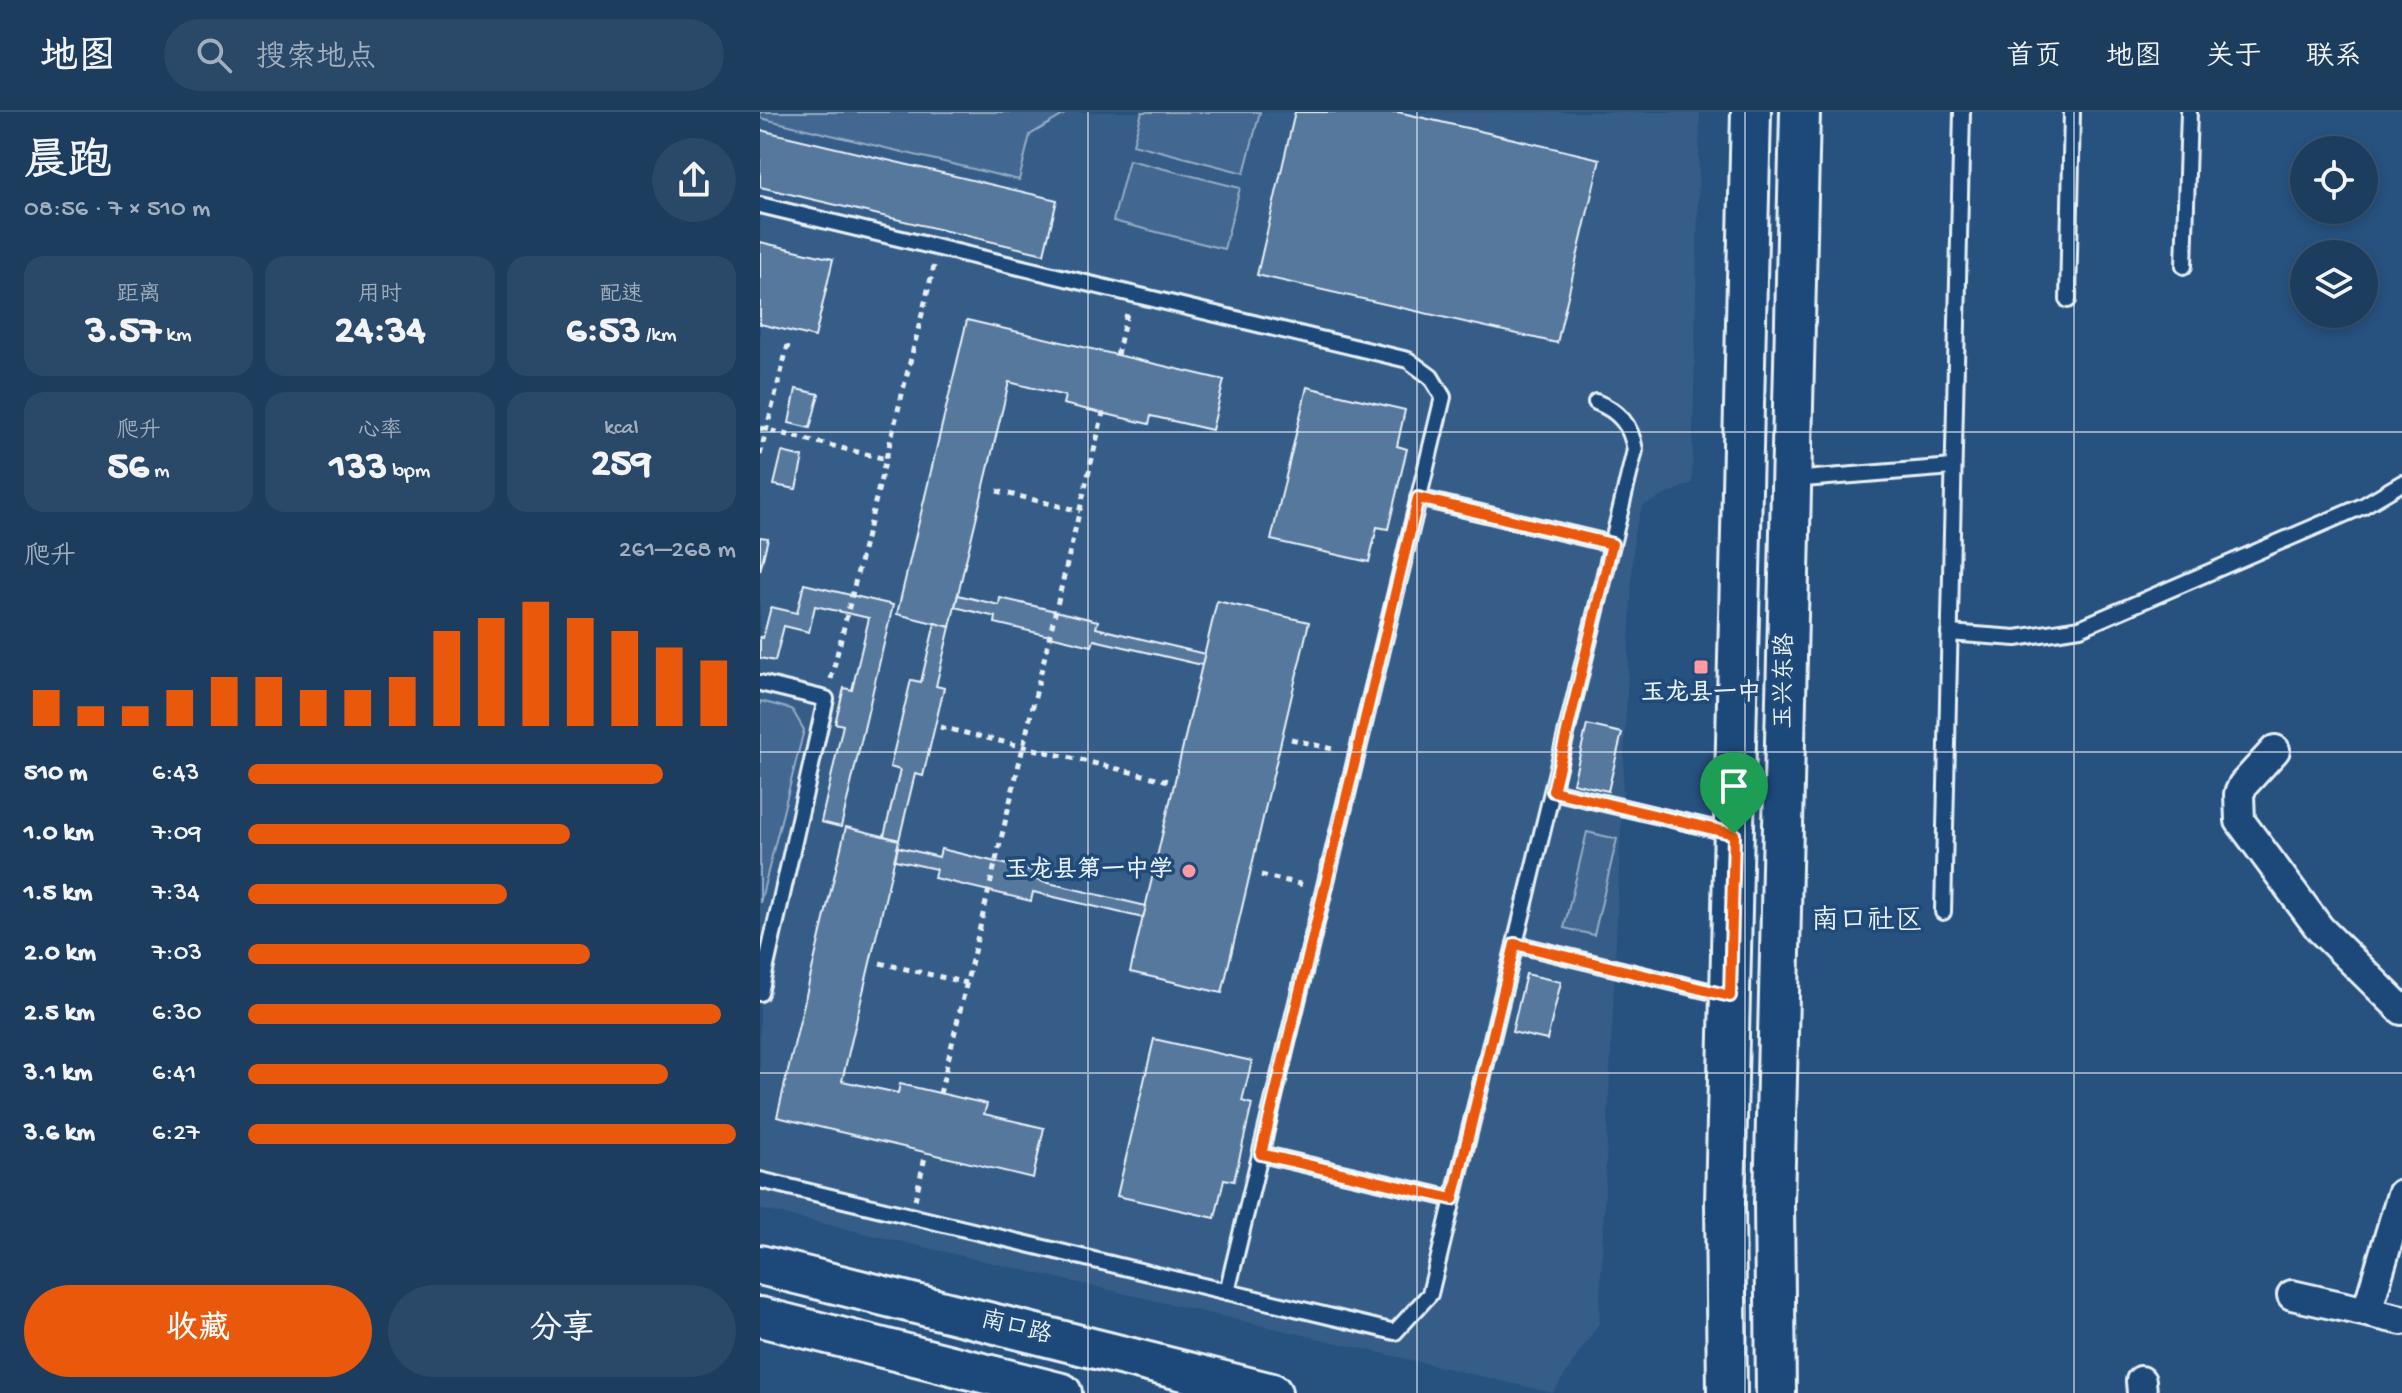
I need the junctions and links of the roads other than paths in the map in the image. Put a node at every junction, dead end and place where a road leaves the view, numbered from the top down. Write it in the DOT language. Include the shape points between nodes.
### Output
graph roads {
  1 [pos="1751,112"];
  2 [pos="1800,112"];
  3 [pos="1962,112"];
  4 [pos="2072,112"];
  5 [pos="2189,112"];
  6 [pos="760,205"];
  7 [pos="2184,266"];
  8 [pos="2068,300"];
  9 [pos="1596,402"];
  10 [pos="1953,467"];
  11 [pos="1791,480"];
  12 [pos="2402,483"];
  13 [pos="1418,498"];
  14 [pos="1612,544"];
  15 [pos="1949,633"];
  16 [pos="760,683"];
  17 [pos="2275,750"];
  18 [pos="1553,791"];
  19 [pos="1734,834"];
  20 [pos="1943,912"];
  21 [pos="1515,944"];
  22 [pos="760,993"];
  23 [pos="1730,996"];
  24 [pos="2402,1010"];
  25 [pos="1261,1154"];
  26 [pos="760,1180"];
  27 [pos="2402,1194"];
  28 [pos="1453,1199"];
  29 [pos="760,1265"];
  30 [pos="1227,1292"];
  31 [pos="2292,1295"];
  32 [pos="2367,1311"];
  33 [pos="760,1317"];
  34 [pos="2402,1320"];
  35 [pos="1143,1377"];
  36 [pos="1062,1393"];
  37 [pos="1272,1393"];
  38 [pos="1727,1393"];
  39 [pos="1776,1393"];
  1 -- 19 [label="main road, 玉兴东路"];
  2 -- 11 [label="main road, 玉兴东路"];
  3 -- 10 [label="lane"];
  4 -- 8 [label="lane"];
  5 -- 7 [label="lane"];
  6 -- 13 [label="lane" via="1408,360 1431,377 1443,397"];
  9 -- 14 [label="lane" via="1627,424 1635,450"];
  10 -- 11 [label="lane"];
  10 -- 15 [label="lane"];
  11 -- 39 [label="main road, 玉兴东路" via="1774,1204"];
  12 -- 15 [label="lane" via="2363,506 2080,628 2016,638"];
  13 -- 14 [label="lane"];
  13 -- 25 [label="lane"];
  14 -- 18 [label="lane"];
  15 -- 20 [label="lane"];
  16 -- 22 [label="lane" via="826,699"];
  17 -- 24 [label="street" via="2243,785 2240,821 2320,929"];
  18 -- 19 [label="lane"];
  18 -- 21 [label="lane"];
  19 -- 23 [label="main road, 玉兴东路"];
  21 -- 23 [label="lane"];
  21 -- 28 [label="lane"];
  23 -- 38 [label="main road, 玉兴东路"];
  25 -- 28 [label="lane"];
  25 -- 30 [label="lane"];
  26 -- 30 [label="lane"];
  27 -- 32 [label="street"];
  28 -- 30 [label="lane" via="1430,1294 1395,1332"];
  29 -- 35 [label="main road, 南口路"];
  31 -- 32 [label="street"];
  32 -- 34 [label="street"];
  33 -- 36 [label="main road"];
  35 -- 37 [label="main road, 南口路"];
}
